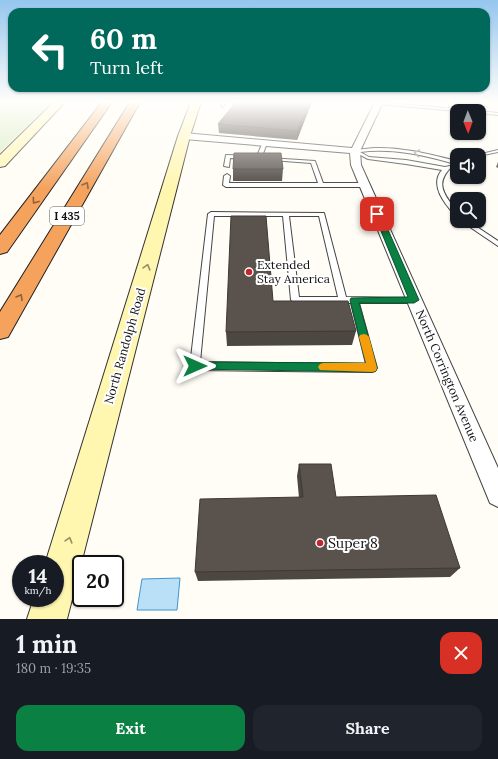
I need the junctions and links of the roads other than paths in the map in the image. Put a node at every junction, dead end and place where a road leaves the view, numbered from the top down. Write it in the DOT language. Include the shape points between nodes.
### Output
graph roads {
  1 [pos="32,131"];
  2 [pos="87,131"];
  3 [pos="118,131"];
  4 [pos="186,131"];
  5 [pos="364,131"];
  6 [pos="184,136"];
  7 [pos="265,143"];
  8 [pos="355,151"];
  9 [pos="498,151"];
  10 [pos="486,154"];
  11 [pos="259,158"];
  12 [pos="450,160"];
  13 [pos="0,163"];
  14 [pos="227,166"];
  15 [pos="450,166"];
  16 [pos="445,169"];
  17 [pos="227,176"];
  18 [pos="321,185"];
  19 [pos="365,185"];
  20 [pos="450,206"];
  21 [pos="286,214"];
  22 [pos="474,228"];
  23 [pos="498,244"];
  24 [pos="0,248"];
  25 [pos="344,300"];
  26 [pos="354,300"];
  27 [pos="414,300"];
  28 [pos="0,331"];
  29 [pos="498,495"];
  30 [pos="64,559"];
  31 [pos="50,607"];
  32 [pos="47,619"];
  1 -- 13 [label="main road"];
  2 -- 24 [label="highway, I 435, one-way"];
  28 -- 3 [label="highway, I 435, one-way"];
  4 -- 6 [label="main road, North Randolph Road"];
  5 -- 8 [label="street"];
  6 -- 7 [label="street"];
  30 -- 6 [label="main road, North Randolph Road, one-way"];
  7 -- 8 [label="street"];
  7 -- 11 [label="lane"];
  12 -- 8 [label="lane, one-way" via="392,150"];
  8 -- 16 [label="lane" via="368,158"];
  8 -- 19 [label="street, North Corrington Avenue" via="356,165"];
  9 -- 10 [label="lane"];
  11 -- 14 [label="lane" via="228,156"];
  11 -- 18 [label="lane" via="313,162"];
  15 -- 16 [label="lane"];
  16 -- 20 [label="lane" via="440,177 440,189"];
  17 -- 18 [label="lane" via="226,185"];
  18 -- 19 [label="lane"];
  19 -- 27 [label="street, North Corrington Avenue"];
  21 -- 25 [label="lane" via="322,214"];
  21 -- 25 [label="lane" via="295,300"];
  21 -- 26 [label="lane" via="211,214 195,366 372,368"];
  22 -- 23 [label="lane"];
  25 -- 26 [label="lane"];
  26 -- 27 [label="lane"];
  27 -- 29 [label="street, North Corrington Avenue"];
  31 -- 32 [label="main road"];
}
